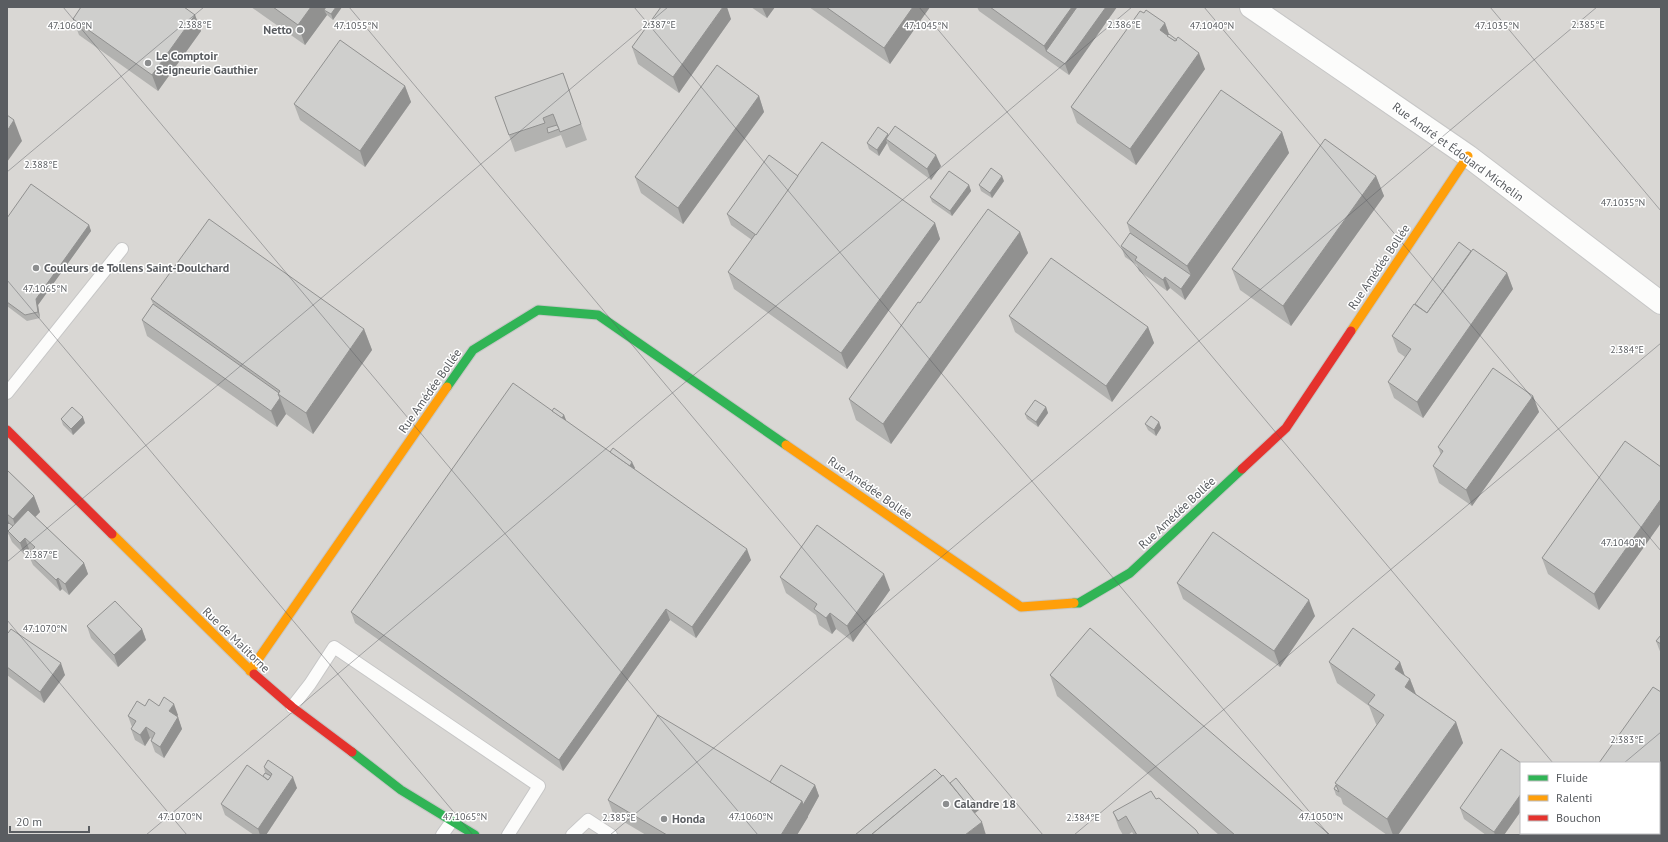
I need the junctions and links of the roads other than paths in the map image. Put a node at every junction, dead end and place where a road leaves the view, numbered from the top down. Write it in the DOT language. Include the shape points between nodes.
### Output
graph roads {
  1 [pos="1251,7"];
  2 [pos="1468,156"];
  3 [pos="122,249"];
  4 [pos="1661,303"];
  5 [pos="7,393"];
  6 [pos="7,430"];
  7 [pos="250,671"];
  8 [pos="292,706"];
  9 [pos="452,821"];
  10 [pos="442,835"];
  11 [pos="475,835"];
  12 [pos="508,835"];
  13 [pos="572,835"];
  14 [pos="611,835"];
  1 -- 2 [label="street, Rue André et Édouard Michelin"];
  2 -- 4 [label="street, Rue André et Édouard Michelin"];
  2 -- 7 [label="street, Rue Amédée Bollée" via="1286,428 1130,573 1079,602 1021,607 598,315 538,310 473,350"];
  3 -- 5 [label="lane"];
  6 -- 7 [label="street, Rue de Malitorne"];
  7 -- 8 [label="street, Rue de Malitorne"];
  8 -- 9 [label="street, Rue de Malitorne" via="401,790"];
  8 -- 12 [label="lane" via="334,647 539,786"];
  9 -- 10 [label="lane"];
  9 -- 11 [label="street, Rue de Malitorne"];
  13 -- 14 [label="lane" via="588,820"];
}
